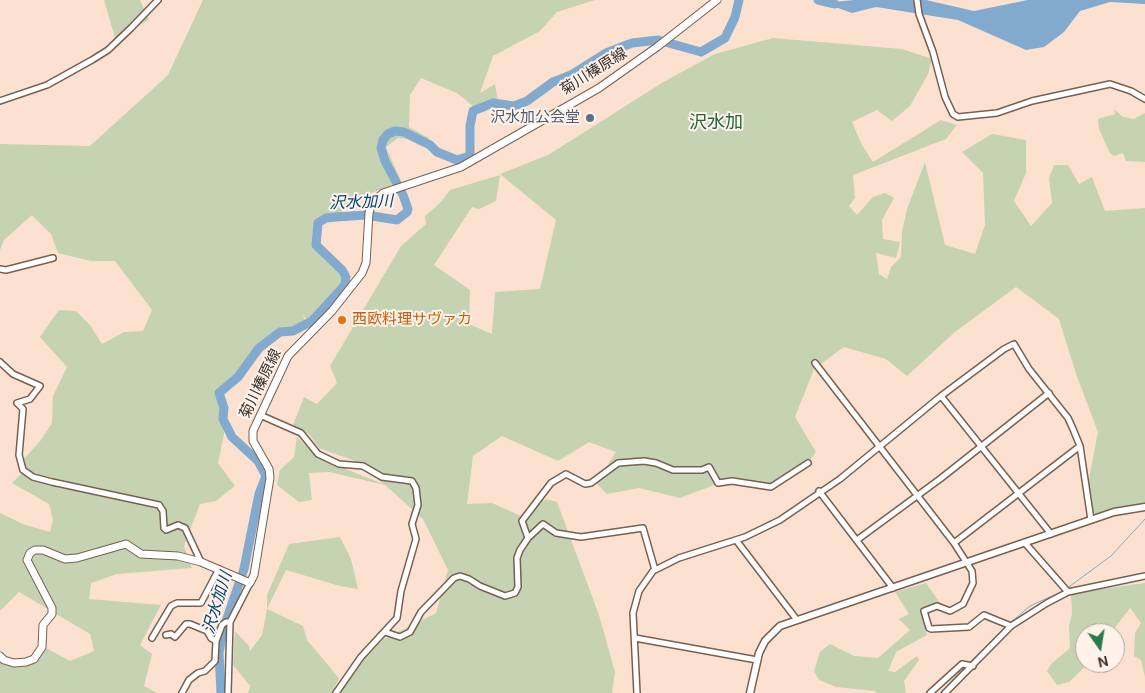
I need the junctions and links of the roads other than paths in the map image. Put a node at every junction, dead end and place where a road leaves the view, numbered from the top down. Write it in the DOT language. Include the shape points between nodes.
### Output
graph roads {
  1 [pos="158,0"];
  2 [pos="717,0"];
  3 [pos="917,0"];
  4 [pos="1145,99"];
  5 [pos="0,101"];
  6 [pos="53,258"];
  7 [pos="3,270"];
  8 [pos="0,274"];
  9 [pos="0,362"];
  10 [pos="815,363"];
  11 [pos="1049,393"];
  12 [pos="941,396"];
  13 [pos="260,415"];
  14 [pos="981,446"];
  15 [pos="1080,446"];
  16 [pos="879,447"];
  17 [pos="808,463"];
  18 [pos="819,491"];
  19 [pos="1018,494"];
  20 [pos="917,496"];
  21 [pos="1145,508"];
  22 [pos="1091,520"];
  23 [pos="1050,534"];
  24 [pos="528,538"];
  25 [pos="736,540"];
  26 [pos="857,540"];
  27 [pos="954,543"];
  28 [pos="1025,543"];
  29 [pos="201,562"];
  30 [pos="968,562"];
  31 [pos="219,569"];
  32 [pos="655,570"];
  33 [pos="1145,576"];
  34 [pos="250,583"];
  35 [pos="893,588"];
  36 [pos="1067,590"];
  37 [pos="797,620"];
  38 [pos="230,622"];
  39 [pos="1009,625"];
  40 [pos="386,632"];
  41 [pos="166,635"];
  42 [pos="152,638"];
  43 [pos="635,638"];
  44 [pos="216,641"];
  45 [pos="0,656"];
  46 [pos="757,660"];
  47 [pos="973,666"];
  48 [pos="182,693"];
  49 [pos="228,693"];
  50 [pos="336,693"];
  51 [pos="637,693"];
  52 [pos="750,693"];
  53 [pos="930,693"];
  54 [pos="945,693"];
  1 -- 5 [label="street" via="131,28 92,60 47,85"];
  2 -- 13 [label="main road, 菊川榛原線" via="610,81 451,172 383,193 372,203 369,213 368,253 362,273 332,311 288,356"];
  3 -- 4 [label="street" via="945,97 953,114 958,117 996,113 1032,101 1110,84"];
  6 -- 7 [label="street"];
  7 -- 8 [label="street"];
  9 -- 29 [label="street" via="20,378 40,386 30,399 17,403 23,409 19,455 23,470 33,477 159,506 164,511 164,528 178,525 185,528"];
  10 -- 16 [label="street"];
  11 -- 12 [label="street" via="1014,344"];
  11 -- 14 [label="street"];
  11 -- 15 [label="street" via="1068,418"];
  12 -- 14 [label="street"];
  12 -- 16 [label="street"];
  13 -- 34 [label="main road, 菊川榛原線" via="253,431 253,441 269,469 270,478"];
  13 -- 40 [label="street" via="301,433 318,454 339,464 363,466 382,477 412,481 418,505 412,524 416,539 400,591 397,618"];
  14 -- 19 [label="street"];
  14 -- 20 [label="street"];
  15 -- 19 [label="street"];
  15 -- 22 [label="street"];
  16 -- 18 [label="street" via="840,479"];
  16 -- 20 [label="street"];
  17 -- 24 [label="street" via="771,487 732,481 718,483 709,468 673,470 656,462 644,461 618,463 585,484 566,474 551,483 522,521"];
  18 -- 25 [label="street" via="780,520"];
  18 -- 26 [label="street"];
  19 -- 23 [label="street"];
  19 -- 27 [label="street"];
  20 -- 26 [label="street"];
  20 -- 27 [label="street"];
  21 -- 22 [label="street" via="1123,510"];
  22 -- 23 [label="street"];
  23 -- 28 [label="street"];
  24 -- 32 [label="street" via="543,524 556,533 581,537 643,528"];
  24 -- 40 [label="street" via="517,558 518,587 515,593 505,596 460,576 447,584 421,612 410,632 400,636"];
  25 -- 32 [label="street" via="678,558"];
  25 -- 37 [label="street"];
  26 -- 35 [label="street"];
  27 -- 30 [label="street"];
  28 -- 30 [label="street"];
  28 -- 36 [label="street"];
  29 -- 31 [label="main road"];
  29 -- 45 [label="main road" via="178,556 141,554 126,544 77,558 65,559 43,550 30,553 27,560 47,594 52,614 43,625 42,647 34,659 14,663"];
  30 -- 35 [label="street"];
  30 -- 39 [label="street" via="973,584 967,599 950,611 937,606 924,611 929,628 969,627 984,615"];
  31 -- 34 [label="main road"];
  31 -- 42 [label="street" via="201,603 171,606"];
  32 -- 43 [label="street" via="635,602"];
  33 -- 36 [label="street"];
  34 -- 38 [label="street"];
  35 -- 37 [label="street"];
  36 -- 39 [label="street"];
  37 -- 46 [label="street" via="774,632 765,641"];
  38 -- 44 [label="street" via="222,624"];
  38 -- 49 [label="street"];
  39 -- 47 [label="street"];
  40 -- 50 [label="street" via="360,657"];
  41 -- 44 [label="street" via="175,638 186,624 190,624 207,631"];
  43 -- 46 [label="street"];
  43 -- 51 [label="street"];
  44 -- 48 [label="street" via="215,661 189,680"];
  46 -- 52 [label="street"];
  47 -- 53 [label="street" via="962,664"];
  47 -- 54 [label="street"];
}
